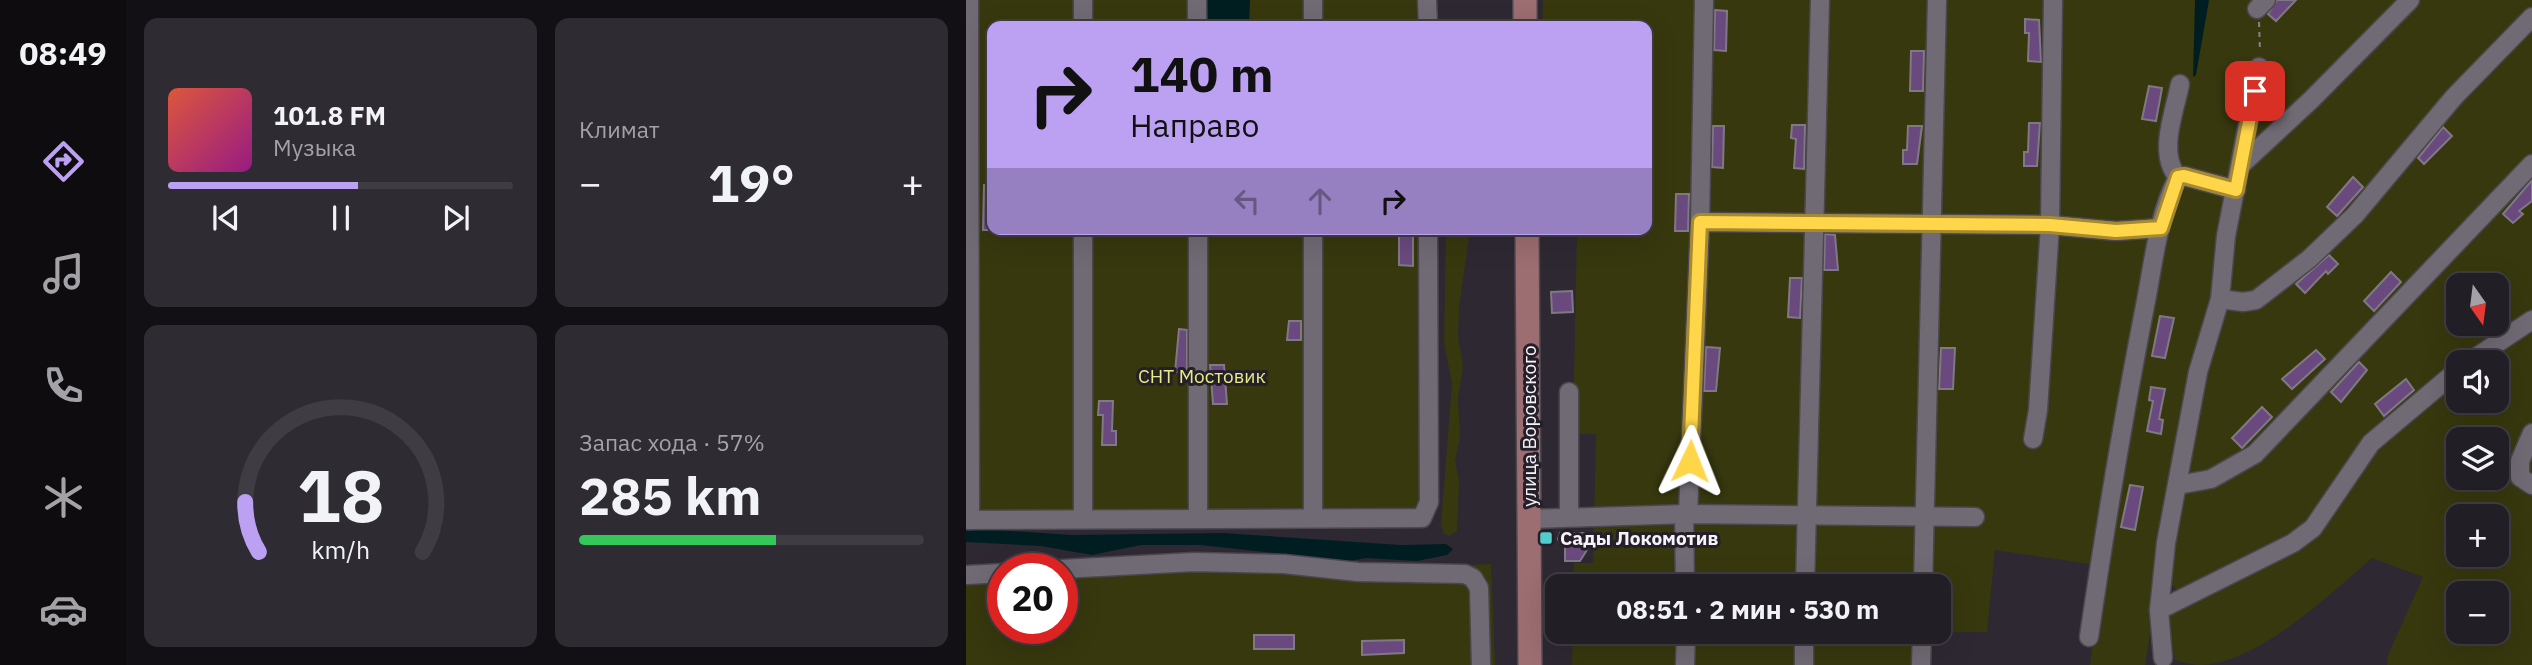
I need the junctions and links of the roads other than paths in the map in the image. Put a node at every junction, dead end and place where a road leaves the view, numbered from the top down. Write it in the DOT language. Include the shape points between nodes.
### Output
graph roads {
  1 [pos="969,0"];
  2 [pos="1083,0"];
  3 [pos="1197,0"];
  4 [pos="1313,0"];
  5 [pos="1427,0"];
  6 [pos="1525,0"];
  7 [pos="1704,0"];
  8 [pos="1820,0"];
  9 [pos="1937,0"];
  10 [pos="2053,0"];
  11 [pos="2410,0"];
  12 [pos="2532,17"];
  13 [pos="1083,21"];
  14 [pos="1197,21"];
  15 [pos="1313,21"];
  16 [pos="1427,21"];
  17 [pos="1525,21"];
  18 [pos="2259,67"];
  19 [pos="2180,84"];
  20 [pos="2532,164"];
  21 [pos="2241,165"];
  22 [pos="2178,177"];
  23 [pos="2236,190"];
  24 [pos="1700,222"];
  25 [pos="1816,223"];
  26 [pos="1930,223"];
  27 [pos="2050,225"];
  28 [pos="2161,228"];
  29 [pos="1083,235"];
  30 [pos="1198,235"];
  31 [pos="1313,235"];
  32 [pos="1428,235"];
  33 [pos="1527,235"];
  34 [pos="2220,299"];
  35 [pos="2532,320"];
  36 [pos="2487,350"];
  37 [pos="2446,380"];
  38 [pos="1569,391"];
  39 [pos="2532,433"];
  40 [pos="2033,439"];
  41 [pos="2178,485"];
  42 [pos="2532,485"];
  43 [pos="1686,514"];
  44 [pos="1806,516"];
  45 [pos="1569,517"];
  46 [pos="1975,517"];
  47 [pos="1314,518"];
  48 [pos="1924,518"];
  49 [pos="1083,519"];
  50 [pos="1198,519"];
  51 [pos="1530,519"];
  52 [pos="968,520"];
  53 [pos="1078,568"];
  54 [pos="987,574"];
  55 [pos="1685,574"];
  56 [pos="1805,574"];
  57 [pos="1923,574"];
  58 [pos="967,575"];
  59 [pos="2159,610"];
  60 [pos="2089,637"];
  61 [pos="1686,644"];
  62 [pos="1804,644"];
  63 [pos="1922,644"];
  64 [pos="2164,657"];
  65 [pos="1481,665"];
  66 [pos="1530,665"];
  67 [pos="1685,665"];
  68 [pos="1804,665"];
  69 [pos="1921,665"];
  1 -- 52 [label="lane"];
  2 -- 13 [label="lane"];
  3 -- 14 [label="lane"];
  4 -- 15 [label="lane"];
  5 -- 16 [label="lane"];
  6 -- 17 [label="main road"];
  7 -- 24 [label="lane"];
  8 -- 25 [label="lane"];
  9 -- 26 [label="lane"];
  10 -- 27 [label="lane"];
  11 -- 21 [label="lane"];
  12 -- 34 [label="lane" via="2454,97 2355,215 2309,259 2256,300"];
  18 -- 21 [label="lane"];
  19 -- 22 [label="lane" via="2168,144 2168,160"];
  20 -- 41 [label="lane" via="2255,454 2211,479"];
  21 -- 23 [label="lane"];
  22 -- 23 [label="lane"];
  22 -- 28 [label="lane"];
  23 -- 34 [label="lane"];
  24 -- 25 [label="lane"];
  24 -- 43 [label="lane"];
  25 -- 26 [label="lane"];
  25 -- 44 [label="lane"];
  26 -- 27 [label="lane"];
  26 -- 48 [label="lane"];
  27 -- 28 [label="lane" via="2116,231"];
  27 -- 40 [label="lane"];
  28 -- 60 [label="lane" via="2117,449"];
  29 -- 49 [label="lane"];
  30 -- 50 [label="lane"];
  31 -- 47 [label="lane"];
  32 -- 47 [label="lane" via="1429,502 1422,518"];
  33 -- 51 [label="main road, улица Воровского"];
  34 -- 41 [label="lane" via="2198,372"];
  35 -- 36 [label="lane"];
  37 -- 59 [label="lane" via="2371,443 2314,527 2283,548"];
  38 -- 45 [label="lane"];
  39 -- 42 [label="lane" via="2519,470 2520,477"];
  41 -- 59 [label="lane"];
  43 -- 44 [label="lane"];
  43 -- 45 [label="lane"];
  43 -- 55 [label="lane"];
  44 -- 48 [label="lane"];
  44 -- 56 [label="lane"];
  45 -- 51 [label="lane"];
  46 -- 48 [label="lane"];
  47 -- 50 [label="lane"];
  48 -- 57 [label="lane"];
  49 -- 50 [label="lane"];
  49 -- 52 [label="lane"];
  51 -- 66 [label="main road, улица Воровского"];
  53 -- 65 [label="lane" via="1194,562 1465,574 1479,588"];
  54 -- 58 [label="lane"];
  59 -- 64 [label="lane"];
  61 -- 67 [label="lane"];
  62 -- 68 [label="lane"];
  63 -- 69 [label="lane"];
}
